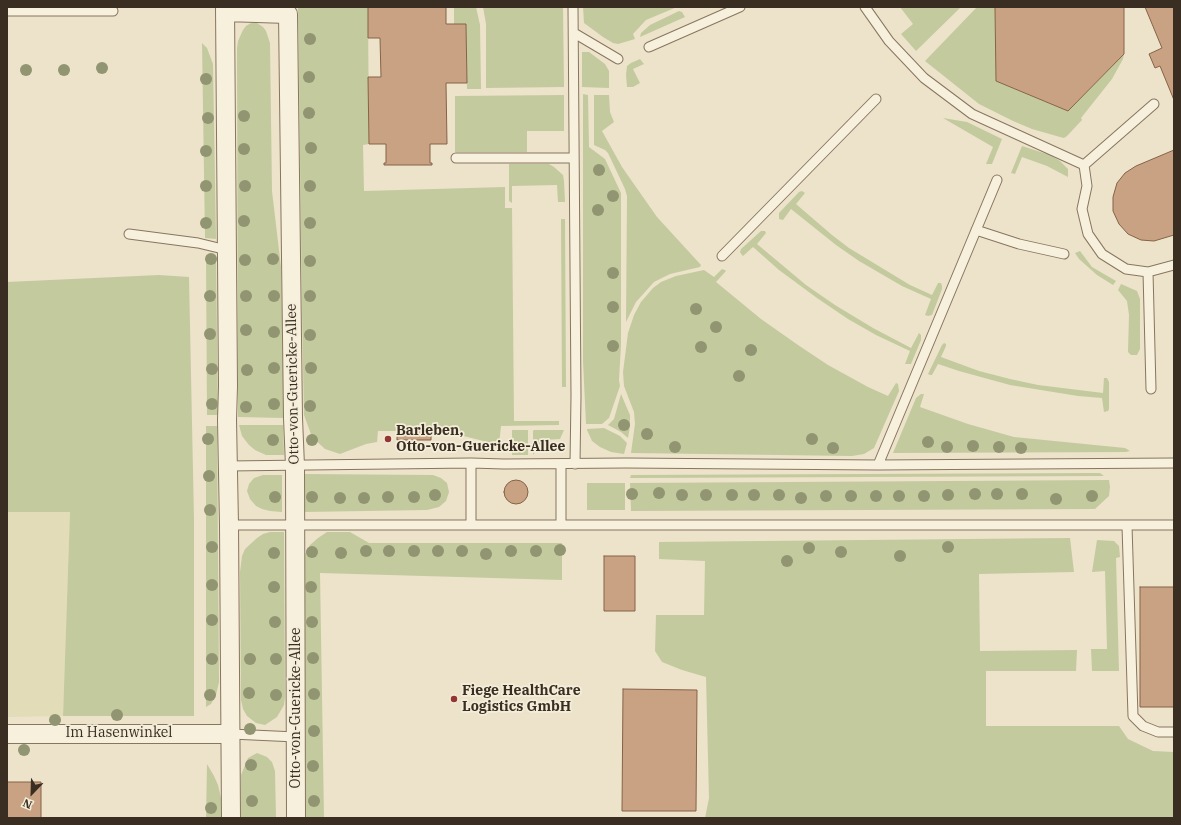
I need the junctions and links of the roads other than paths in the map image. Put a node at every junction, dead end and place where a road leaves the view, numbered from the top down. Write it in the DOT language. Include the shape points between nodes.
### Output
graph roads {
  1 [pos="573,7"];
  2 [pos="740,7"];
  3 [pos="865,7"];
  4 [pos="225,9"];
  5 [pos="7,11"];
  6 [pos="113,11"];
  7 [pos="288,11"];
  8 [pos="574,32"];
  9 [pos="649,47"];
  10 [pos="618,59"];
  11 [pos="876,99"];
  12 [pos="1154,104"];
  13 [pos="456,158"];
  14 [pos="574,158"];
  15 [pos="1084,165"];
  16 [pos="997,180"];
  17 [pos="976,230"];
  18 [pos="129,234"];
  19 [pos="227,250"];
  20 [pos="1064,254"];
  21 [pos="722,256"];
  22 [pos="1174,265"];
  23 [pos="1148,272"];
  24 [pos="1151,389"];
  25 [pos="471,463"];
  26 [pos="1174,463"];
  27 [pos="561,464"];
  28 [pos="575,464"];
  29 [pos="878,465"];
  30 [pos="228,466"];
  31 [pos="295,466"];
  32 [pos="229,525"];
  33 [pos="295,525"];
  34 [pos="471,525"];
  35 [pos="561,525"];
  36 [pos="1174,525"];
  37 [pos="1127,526"];
  38 [pos="1174,732"];
  39 [pos="7,734"];
  40 [pos="231,734"];
  41 [pos="296,737"];
  42 [pos="231,818"];
  43 [pos="296,818"];
  1 -- 8 [label="lane"];
  2 -- 9 [label="lane"];
  3 -- 15 [label="lane" via="889,41 924,78 972,114"];
  4 -- 7 [label="street, Otto-von-Guericke-Allee"];
  4 -- 19 [label="street, Otto-von-Guericke-Allee"];
  5 -- 6 [label="lane"];
  7 -- 31 [label="street, Otto-von-Guericke-Allee"];
  8 -- 10 [label="lane"];
  8 -- 14 [label="lane"];
  11 -- 21 [label="lane"];
  12 -- 15 [label="lane"];
  13 -- 14 [label="lane"];
  14 -- 28 [label="lane"];
  15 -- 23 [label="lane" via="1087,186 1082,209 1088,234 1102,254 1126,269"];
  16 -- 17 [label="lane"];
  17 -- 20 [label="lane" via="1019,244"];
  17 -- 29 [label="lane"];
  18 -- 19 [label="lane" via="198,243"];
  19 -- 30 [label="street, Otto-von-Guericke-Allee"];
  22 -- 23 [label="lane"];
  23 -- 24 [label="lane"];
  25 -- 27 [label="lane"];
  25 -- 31 [label="lane"];
  25 -- 34 [label="lane"];
  26 -- 29 [label="lane"];
  27 -- 28 [label="lane"];
  27 -- 35 [label="lane"];
  28 -- 29 [label="lane"];
  30 -- 31 [label="lane"];
  30 -- 32 [label="street, Otto-von-Guericke-Allee"];
  31 -- 33 [label="street, Otto-von-Guericke-Allee"];
  32 -- 33 [label="lane"];
  32 -- 40 [label="street, Otto-von-Guericke-Allee"];
  33 -- 34 [label="lane"];
  33 -- 41 [label="street, Otto-von-Guericke-Allee"];
  34 -- 35 [label="lane"];
  35 -- 37 [label="lane"];
  36 -- 37 [label="lane"];
  37 -- 38 [label="lane" via="1133,716 1143,726 1158,732"];
  39 -- 40 [label="street, Im Hasenwinkel"];
  40 -- 41 [label="lane"];
  40 -- 42 [label="street, Otto-von-Guericke-Allee"];
  41 -- 43 [label="street, Otto-von-Guericke-Allee"];
}
